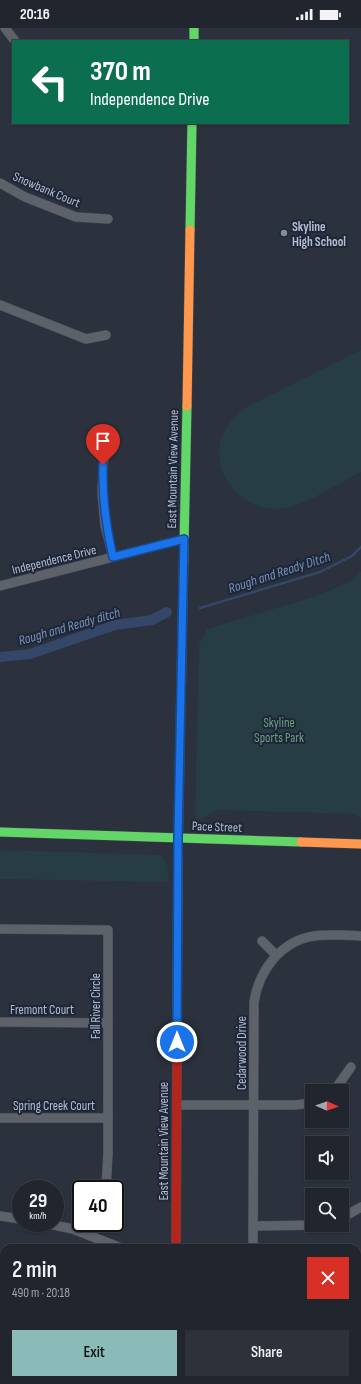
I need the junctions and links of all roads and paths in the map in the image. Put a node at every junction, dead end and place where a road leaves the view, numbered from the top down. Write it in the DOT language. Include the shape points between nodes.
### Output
graph roads {
  1 [pos="5,28"];
  2 [pos="194,28"];
  3 [pos="14,40"];
  4 [pos="194,40"];
  5 [pos="192,124"];
  6 [pos="0,183"];
  7 [pos="108,219"];
  8 [pos="0,305"];
  9 [pos="106,336"];
  10 [pos="104,451"];
  11 [pos="184,539"];
  12 [pos="113,557"];
  13 [pos="0,576"];
  14 [pos="1,586"];
  15 [pos="0,832"];
  16 [pos="178,838"];
  17 [pos="361,844"];
  18 [pos="0,929"];
  19 [pos="361,936"];
  20 [pos="262,941"];
  21 [pos="276,955"];
  22 [pos="0,1022"];
  23 [pos="108,1023"];
  24 [pos="351,1067"];
  25 [pos="339,1084"];
  26 [pos="305,1104"];
  27 [pos="177,1105"];
  28 [pos="254,1105"];
  29 [pos="0,1118"];
  30 [pos="108,1118"];
  31 [pos="106,1180"];
  32 [pos="361,1207"];
  33 [pos="349,1214"];
  34 [pos="0,1216"];
  35 [pos="12,1218"];
  36 [pos="305,1225"];
  37 [pos="64,1226"];
  38 [pos="254,1226"];
  39 [pos="91,1232"];
  40 [pos="90,1236"];
  41 [pos="111,1244"];
  42 [pos="176,1244"];
  43 [pos="253,1244"];
  1 -- 3 [label="street"];
  2 -- 4 [label="street"];
  5 -- 11 [label="street, East Mountain View Avenue"];
  6 -- 7 [label="street, Snowbank Court" via="25,197 76,218"];
  8 -- 9 [label="street" via="86,339"];
  10 -- 12 [label="street" via="102,492"];
  11 -- 12 [label="street, Independence Drive"];
  11 -- 16 [label="street, East Mountain View Avenue"];
  12 -- 14 [label="street, Independence Drive"];
  13 -- 14 [label="street"];
  15 -- 16 [label="street, Pace Street"];
  16 -- 17 [label="street, Pace Street"];
  16 -- 27 [label="street, East Mountain View Avenue"];
  18 -- 23 [label="street, Fall River Circle" via="108,930"];
  19 -- 21 [label="street, Cedarwood Drive" via="313,936 291,944"];
  20 -- 21 [label="street"];
  21 -- 28 [label="street, Cedarwood Drive" via="262,974 254,1002"];
  22 -- 23 [label="street, Fremont Court"];
  23 -- 30 [label="street, Fall River Circle"];
  24 -- 25 [label="street"];
  26 -- 28 [label="street"];
  27 -- 28 [label="street"];
  27 -- 42 [label="street, East Mountain View Avenue"];
  28 -- 38 [label="street, Cedarwood Drive"];
  29 -- 30 [label="street, Spring Creek Court"];
  30 -- 31 [label="street, Fall River Circle"];
  32 -- 33 [label="street"];
  34 -- 35 [label="street"];
  36 -- 38 [label="street"];
  37 -- 40 [label="street"];
  38 -- 43 [label="street, Cedarwood Drive"];
  39 -- 40 [label="street"];
  40 -- 41 [label="street"];
}
